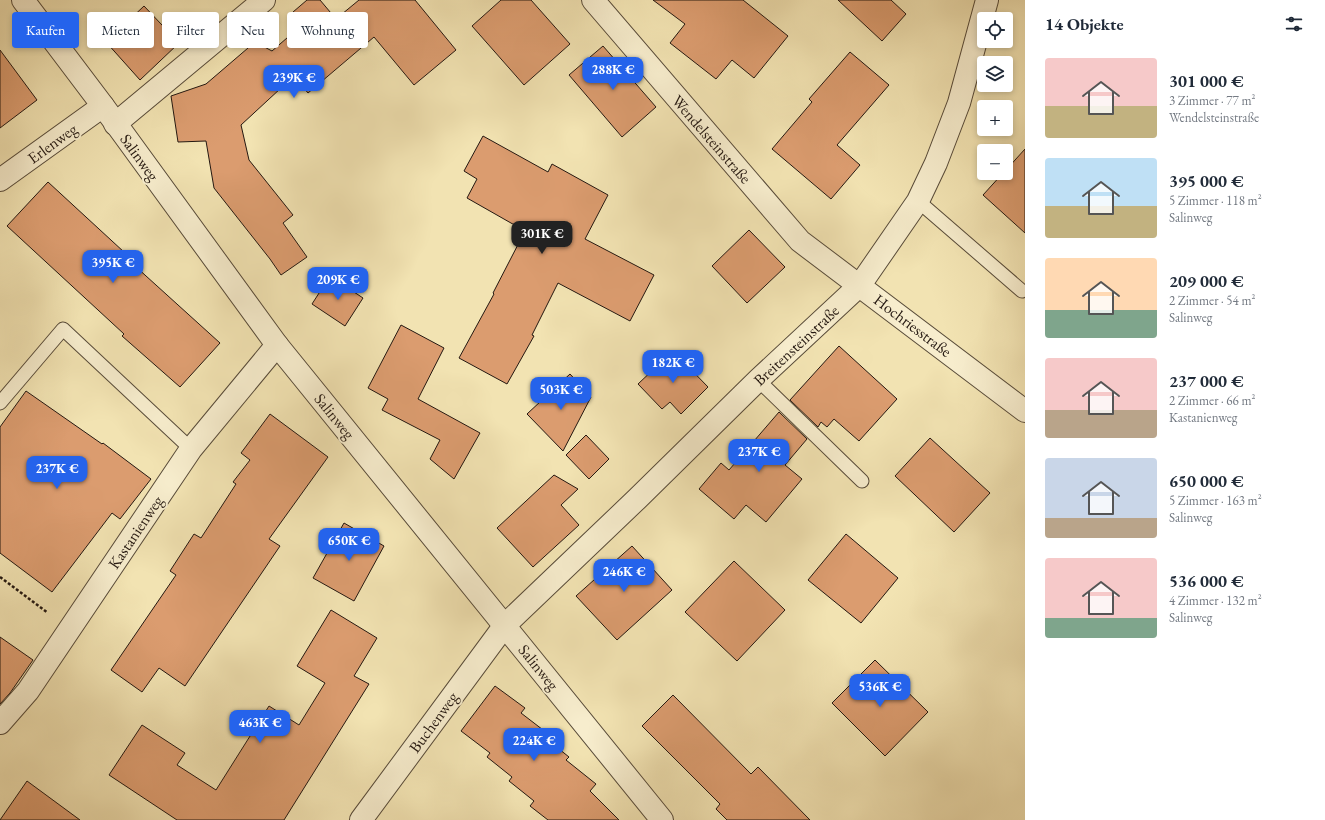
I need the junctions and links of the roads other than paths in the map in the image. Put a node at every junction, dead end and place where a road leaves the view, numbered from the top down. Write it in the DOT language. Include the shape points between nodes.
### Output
graph roads {
  1 [pos="23,0"];
  2 [pos="264,0"];
  3 [pos="593,0"];
  4 [pos="987,0"];
  5 [pos="109,115"];
  6 [pos="0,180"];
  7 [pos="918,201"];
  8 [pos="800,241"];
  9 [pos="860,285"];
  10 [pos="1022,291"];
  11 [pos="277,345"];
  12 [pos="758,380"];
  13 [pos="0,403"];
  14 [pos="1025,411"];
  15 [pos="191,449"];
  16 [pos="862,481"];
  17 [pos="505,625"];
  18 [pos="0,723"];
  19 [pos="361,820"];
  20 [pos="662,820"];
  1 -- 5 [label="street, Salinweg"];
  2 -- 5 [label="street, Erlenweg"];
  3 -- 8 [label="street, Wendelsteinstraße"];
  4 -- 7 [label="street, Breitensteinstraße" via="959,103"];
  5 -- 6 [label="street, Erlenweg"];
  5 -- 11 [label="street, Salinweg"];
  7 -- 9 [label="street, Breitensteinstraße"];
  7 -- 10 [label="lane"];
  8 -- 9 [label="street, Hochriesstraße"];
  9 -- 12 [label="street, Breitensteinstraße"];
  9 -- 14 [label="street, Hochriesstraße"];
  11 -- 15 [label="street, Kastanienweg"];
  11 -- 17 [label="street, Salinweg"];
  12 -- 16 [label="lane"];
  12 -- 17 [label="street, Breitensteinstraße"];
  13 -- 15 [label="lane" via="63,329"];
  15 -- 18 [label="street, Kastanienweg" via="28,691"];
  17 -- 19 [label="street, Buchenweg"];
  17 -- 20 [label="street, Salinweg"];
}
